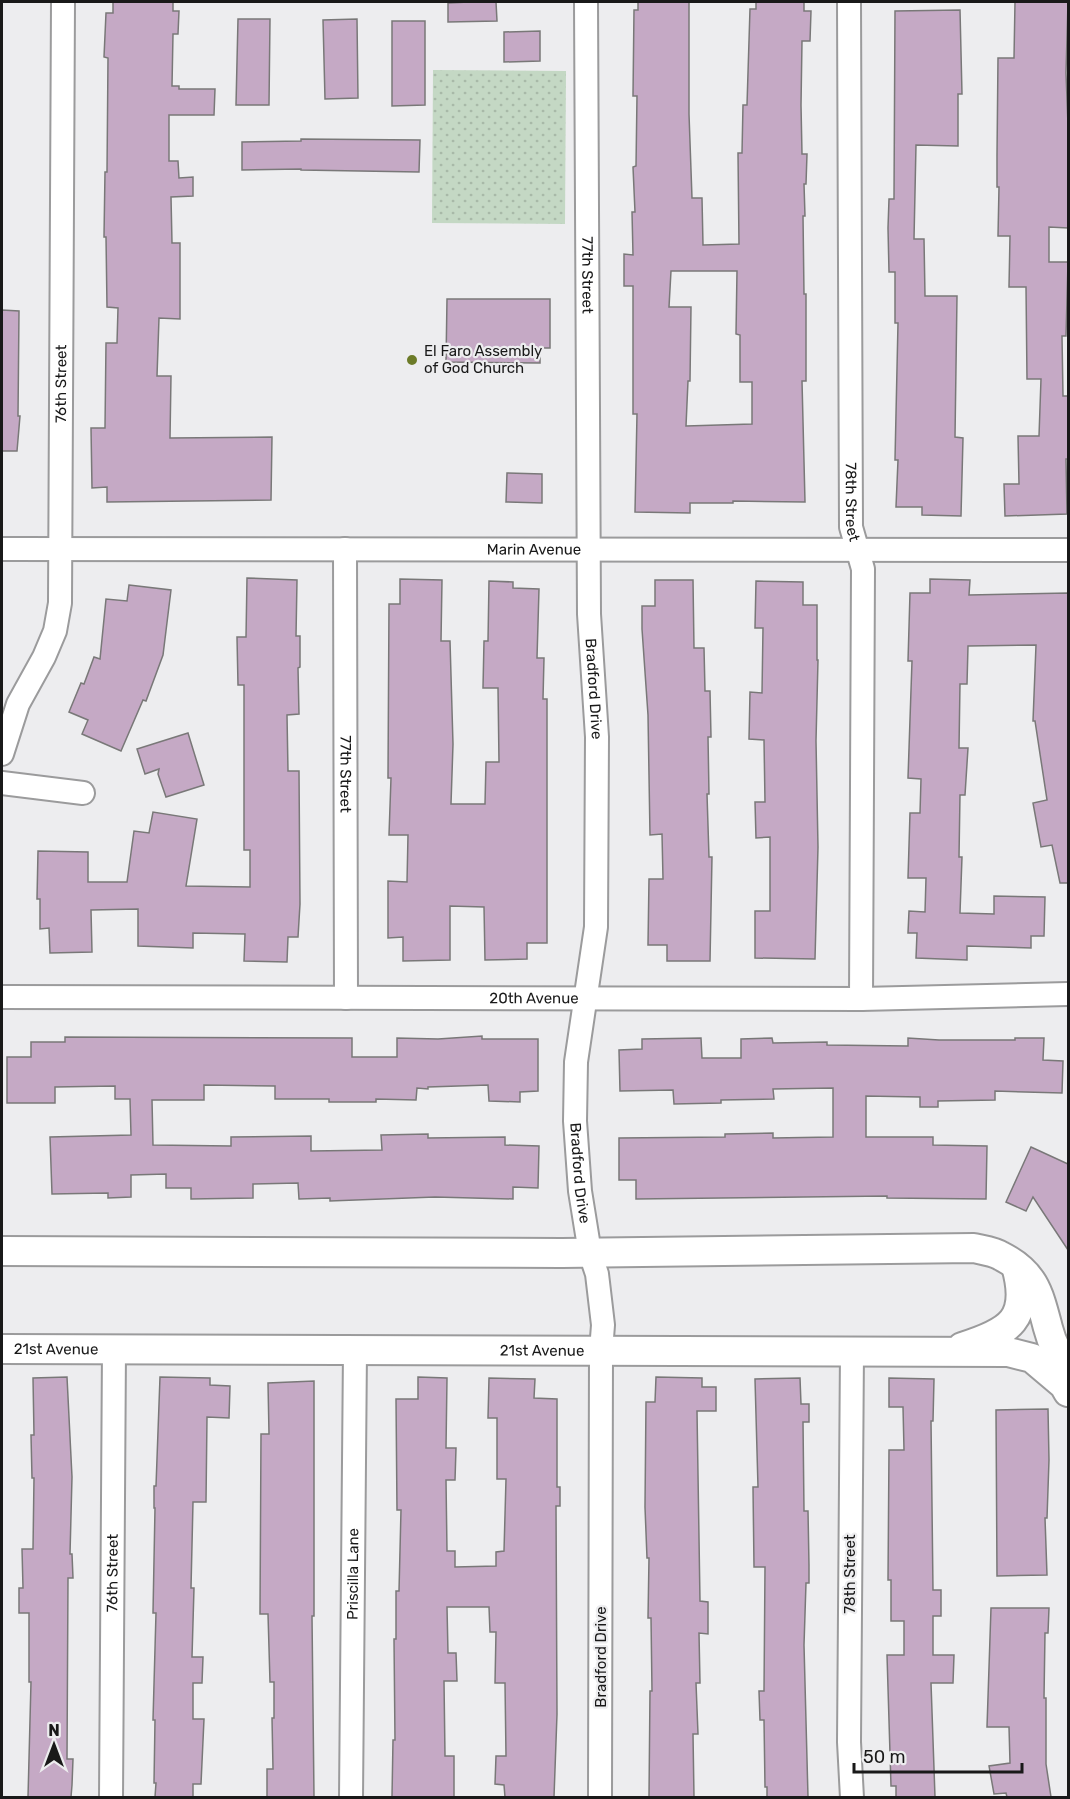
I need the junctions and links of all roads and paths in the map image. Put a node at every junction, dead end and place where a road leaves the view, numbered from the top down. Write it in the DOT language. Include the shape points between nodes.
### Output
graph roads {
  1 [pos="63,2"];
  2 [pos="586,2"];
  3 [pos="849,2"];
  4 [pos="2,549"];
  5 [pos="61,549"];
  6 [pos="345,549"];
  7 [pos="588,549"];
  8 [pos="858,549"];
  9 [pos="1068,550"];
  10 [pos="2,754"];
  11 [pos="2,783"];
  12 [pos="83,793"];
  13 [pos="1068,994"];
  14 [pos="2,997"];
  15 [pos="346,998"];
  16 [pos="584,999"];
  17 [pos="861,999"];
  18 [pos="2,1251"];
  19 [pos="590,1252"];
  20 [pos="1016,1266"];
  21 [pos="2,1349"];
  22 [pos="114,1349"];
  23 [pos="355,1350"];
  24 [pos="601,1351"];
  25 [pos="852,1351"];
  26 [pos="946,1352"];
  27 [pos="1068,1370"];
  28 [pos="1068,1392"];
  29 [pos="111,1797"];
  30 [pos="351,1797"];
  31 [pos="600,1797"];
  32 [pos="852,1797"];
  1 -- 5 [label="street, 76th Street"];
  2 -- 7 [label="street, 77th Street"];
  3 -- 8 [label="street, 78th Street" via="851,527"];
  4 -- 5 [label="street, Marin Avenue"];
  5 -- 6 [label="street, Marin Avenue"];
  5 -- 10 [label="street, 76th Street" via="55,631 18,704"];
  6 -- 7 [label="street, Marin Avenue"];
  6 -- 15 [label="street, 77th Street"];
  7 -- 8 [label="street, Marin Avenue"];
  7 -- 16 [label="street, Bradford Drive" via="597,749 596,927"];
  8 -- 9 [label="street, Marin Avenue"];
  8 -- 17 [label="street, 78th Street" via="862,569"];
  11 -- 12 [label="street"];
  13 -- 17 [label="street, 20th Avenue"];
  14 -- 15 [label="street, 20th Avenue"];
  15 -- 16 [label="street, 20th Avenue"];
  16 -- 17 [label="street, 20th Avenue"];
  16 -- 19 [label="street, Bradford Drive" via="576,1062 575,1121"];
  18 -- 19 [label="street"];
  19 -- 20 [label="street" via="974,1248 1000,1255"];
  19 -- 24 [label="street, Bradford Drive" via="600,1296"];
  20 -- 26 [label="street" via="1022,1286 1021,1307 1013,1322 982,1340"];
  20 -- 27 [label="street" via="1034,1282 1057,1353"];
  21 -- 22 [label="street, 21st Avenue"];
  22 -- 23 [label="street, 21st Avenue"];
  22 -- 29 [label="street, 76th Street"];
  23 -- 24 [label="street, 21st Avenue"];
  23 -- 30 [label="street, Priscilla Lane"];
  24 -- 25 [label="street, 21st Avenue"];
  24 -- 31 [label="street, Bradford Drive"];
  25 -- 26 [label="street, 21st Avenue"];
  25 -- 32 [label="street, 78th Street"];
  26 -- 28 [label="street, 21st Avenue" via="1008,1352 1032,1358"];
}
